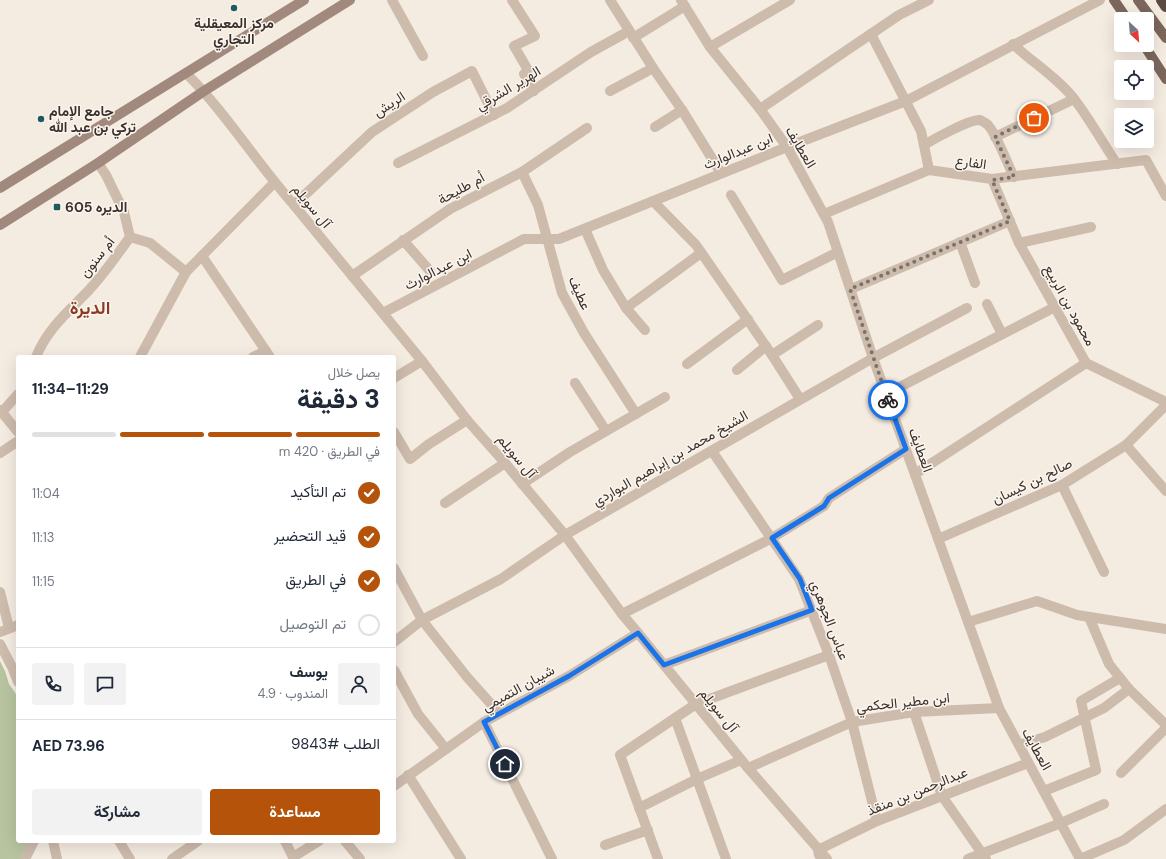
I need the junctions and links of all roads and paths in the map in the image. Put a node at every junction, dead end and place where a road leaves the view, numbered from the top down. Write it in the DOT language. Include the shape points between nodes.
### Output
graph roads {
  1 [pos="304,0"];
  2 [pos="350,0"];
  3 [pos="392,0"];
  4 [pos="512,0"];
  5 [pos="610,0"];
  6 [pos="790,0"];
  7 [pos="929,0"];
  8 [pos="1100,0"];
  9 [pos="1114,0"];
  10 [pos="1138,0"];
  11 [pos="1162,0"];
  12 [pos="683,3"];
  13 [pos="1166,6"];
  14 [pos="1122,12"];
  15 [pos="631,34"];
  16 [pos="871,34"];
  17 [pos="1166,38"];
  18 [pos="1013,44"];
  19 [pos="710,47"];
  20 [pos="1149,52"];
  21 [pos="423,56"];
  22 [pos="653,68"];
  23 [pos="186,73"];
  24 [pos="1166,79"];
  25 [pos="534,90"];
  26 [pos="204,91"];
  27 [pos="610,91"];
  28 [pos="1074,99"];
  29 [pos="906,101"];
  30 [pos="682,110"];
  31 [pos="760,110"];
  32 [pos="494,114"];
  33 [pos="655,127"];
  34 [pos="587,128"];
  35 [pos="995,137"];
  36 [pos="924,145"];
  37 [pos="787,147"];
  38 [pos="98,163"];
  39 [pos="398,163"];
  40 [pos="1117,164"];
  41 [pos="929,170"];
  42 [pos="522,172"];
  43 [pos="721,173"];
  44 [pos="1014,177"];
  45 [pos="992,180"];
  46 [pos="274,183"];
  47 [pos="0,188"];
  48 [pos="731,195"];
  49 [pos="1166,196"];
  50 [pos="653,201"];
  51 [pos="294,205"];
  52 [pos="824,214"];
  53 [pos="1010,221"];
  54 [pos="0,225"];
  55 [pos="1091,227"];
  56 [pos="585,228"];
  57 [pos="130,237"];
  58 [pos="547,239"];
  59 [pos="403,240"];
  60 [pos="960,242"];
  61 [pos="1019,243"];
  62 [pos="838,252"];
  63 [pos="701,253"];
  64 [pos="202,256"];
  65 [pos="430,271"];
  66 [pos="186,272"];
  67 [pos="352,276"];
  68 [pos="975,283"];
  69 [pos="850,289"];
  70 [pos="987,304"];
  71 [pos="1055,307"];
  72 [pos="626,308"];
  73 [pos="967,308"];
  74 [pos="382,313"];
  75 [pos="748,319"];
  76 [pos="818,325"];
  77 [pos="645,330"];
  78 [pos="1002,334"];
  79 [pos="766,346"];
  80 [pos="268,354"];
  81 [pos="37,355"];
  82 [pos="141,355"];
  83 [pos="772,355"];
  84 [pos="873,358"];
  85 [pos="422,361"];
  86 [pos="1086,363"];
  87 [pos="686,364"];
  88 [pos="737,370"];
  89 [pos="396,377"];
  90 [pos="575,383"];
  91 [pos="886,394"];
  92 [pos="16,396"];
  93 [pos="665,397"];
  94 [pos="800,400"];
  95 [pos="1166,402"];
  96 [pos="1166,405"];
  97 [pos="1,411"];
  98 [pos="636,414"];
  99 [pos="467,420"];
  100 [pos="16,430"];
  101 [pos="606,431"];
  102 [pos="396,438"];
  103 [pos="16,442"];
  104 [pos="1126,445"];
  105 [pos="906,449"];
  106 [pos="712,450"];
  107 [pos="0,453"];
  108 [pos="505,463"];
  109 [pos="915,474"];
  110 [pos="522,484"];
  111 [pos="1062,485"];
  112 [pos="1166,491"];
  113 [pos="444,503"];
  114 [pos="565,535"];
  115 [pos="772,538"];
  116 [pos="938,539"];
  117 [pos="396,572"];
  118 [pos="1104,572"];
  119 [pos="0,592"];
  120 [pos="812,610"];
  121 [pos="622,614"];
  122 [pos="1089,617"];
  123 [pos="422,620"];
  124 [pos="968,622"];
  125 [pos="9,628"];
  126 [pos="1166,629"];
  127 [pos="638,633"];
  128 [pos="396,640"];
  129 [pos="0,644"];
  130 [pos="829,655"];
  131 [pos="664,665"];
  132 [pos="396,674"];
  133 [pos="16,677"];
  134 [pos="1120,678"];
  135 [pos="1129,690"];
  136 [pos="696,704"];
  137 [pos="999,708"];
  138 [pos="914,712"];
  139 [pos="499,713"];
  140 [pos="675,718"];
  141 [pos="1084,718"];
  142 [pos="484,722"];
  143 [pos="852,722"];
  144 [pos="1166,726"];
  145 [pos="1019,745"];
  146 [pos="446,749"];
  147 [pos="1028,763"];
  148 [pos="745,764"];
  149 [pos="1121,773"];
  150 [pos="408,775"];
  151 [pos="697,779"];
  152 [pos="396,784"];
  153 [pos="1044,791"];
  154 [pos="942,796"];
  155 [pos="1104,804"];
  156 [pos="639,808"];
  157 [pos="1166,809"];
  158 [pos="877,821"];
  159 [pos="1061,823"];
  160 [pos="648,830"];
  161 [pos="33,843"];
  162 [pos="54,843"];
  163 [pos="119,843"];
  164 [pos="195,843"];
  165 [pos="286,843"];
  166 [pos="316,843"];
  167 [pos="347,843"];
  168 [pos="605,845"];
  169 [pos="819,854"];
  170 [pos="984,856"];
  171 [pos="294,858"];
  172 [pos="548,858"];
  173 [pos="25,859"];
  174 [pos="57,859"];
  175 [pos="130,859"];
  176 [pos="172,859"];
  177 [pos="360,859"];
  178 [pos="461,859"];
  179 [pos="658,859"];
  180 [pos="726,859"];
  181 [pos="827,859"];
  182 [pos="968,859"];
  183 [pos="1080,859"];
  1 -- 23 [label="main road"];
  2 -- 26 [label="main road"];
  3 -- 21 [label="street"];
  4 -- 25 [label="street" via="535,36 514,46 528,70 524,74"];
  5 -- 15 [label="street"];
  6 -- 19 [label="street"];
  7 -- 16 [label="street" via="899,15"];
  8 -- 18 [label="street, ابن عبدالوارث"];
  9 -- 14 [label="main road"];
  10 -- 17 [label="main road"];
  11 -- 13 [label="highway"];
  12 -- 15 [label="street, الهرير الشرقي"];
  12 -- 19 [label="street, العطايف"];
  15 -- 22 [label="street"];
  15 -- 25 [label="street, الهرير الشرقي" via="591,52"];
  16 -- 29 [label="street"];
  16 -- 31 [label="street"];
  18 -- 28 [label="street"];
  18 -- 29 [label="street, ابن عبدالوارث"];
  19 -- 31 [label="street, العطايف"];
  20 -- 24 [label="main road"];
  22 -- 27 [label="street"];
  22 -- 30 [label="street"];
  23 -- 26 [label="street, آل سويلم"];
  23 -- 47 [label="main road"];
  25 -- 32 [label="street, الهرير الشرقي"];
  26 -- 38 [label="main road"];
  26 -- 46 [label="street, آل سويلم"];
  28 -- 35 [label="street"];
  28 -- 40 [label="street"];
  29 -- 36 [label="street" via="921,131"];
  29 -- 37 [label="street, ابن عبدالوارث"];
  30 -- 33 [label="street"];
  30 -- 43 [label="street"];
  31 -- 37 [label="street, العطايف"];
  32 -- 39 [label="street, الهرير الشرقي"];
  32 -- 51 [label="street, الريش" via="472,71 433,92 372,132"];
  34 -- 42 [label="street, أم طليحة"];
  35 -- 36 [label="street" via="987,124 975,120"];
  35 -- 44 [label="street"];
  36 -- 41 [label="street"];
  37 -- 43 [label="street, ابن عبدالوارث"];
  37 -- 52 [label="street, العطايف"];
  38 -- 54 [label="main road"];
  38 -- 57 [label="street, أم سنون" via="124,212"];
  40 -- 44 [label="street, الفارع"];
  40 -- 49 [label="street, الفارع" via="1146,160"];
  41 -- 45 [label="street, الفارع"];
  41 -- 52 [label="street"];
  42 -- 58 [label="street, عطيف" via="538,205"];
  42 -- 59 [label="street, أم طليحة" via="450,209"];
  43 -- 50 [label="street, ابن عبدالوارث"];
  44 -- 45 [label="street, الفارع"];
  45 -- 53 [label="street, محمود بن الربيع"];
  46 -- 51 [label="street, آل سويلم"];
  46 -- 64 [label="street"];
  48 -- 62 [label="street" via="782,280"];
  50 -- 56 [label="street, ابن عبدالوارث"];
  50 -- 63 [label="street"];
  51 -- 67 [label="street, آل سويلم"];
  52 -- 62 [label="street, العطايف"];
  53 -- 60 [label="street"];
  53 -- 61 [label="street, محمود بن الربيع"];
  55 -- 61 [label="street"];
  56 -- 58 [label="street, ابن عبدالوارث" via="559,239"];
  56 -- 72 [label="street" via="603,270"];
  57 -- 66 [label="street" via="150,243"];
  57 -- 81 [label="street, أم سنون" via="89,290 50,331"];
  58 -- 74 [label="street, ابن عبدالوارث" via="524,239"];
  58 -- 98 [label="street, عطيف" via="562,293 584,333"];
  59 -- 65 [label="street"];
  59 -- 67 [label="street, أم طليحة"];
  60 -- 68 [label="street"];
  60 -- 69 [label="street"];
  61 -- 71 [label="street, محمود بن الربيع"];
  62 -- 69 [label="street, العطايف"];
  63 -- 72 [label="street"];
  63 -- 75 [label="street"];
  64 -- 66 [label="street"];
  64 -- 80 [label="street"];
  66 -- 82 [label="street"];
  67 -- 74 [label="street, آل سويلم"];
  69 -- 84 [label="street, العطايف"];
  70 -- 78 [label="street"];
  71 -- 78 [label="street"];
  71 -- 86 [label="street, محمود بن الربيع"];
  72 -- 77 [label="street"];
  73 -- 84 [label="street, الشيخ محمد بن إبراهيم البواردي"];
  74 -- 85 [label="street, آل سويلم"];
  75 -- 79 [label="street"];
  75 -- 87 [label="street"];
  76 -- 83 [label="street"];
  78 -- 91 [label="street"];
  79 -- 83 [label="street"];
  79 -- 88 [label="street"];
  83 -- 94 [label="street"];
  84 -- 91 [label="street, العطايف"];
  84 -- 94 [label="street, الشيخ محمد بن إبراهيم البواردي"];
  85 -- 89 [label="street"];
  85 -- 99 [label="street, آل سويلم"];
  86 -- 95 [label="street, محمود بن الربيع"];
  86 -- 109 [label="street"];
  90 -- 101 [label="street"];
  91 -- 105 [label="street, العطايف"];
  92 -- 97 [label="street"];
  93 -- 98 [label="street"];
  94 -- 106 [label="street, الشيخ محمد بن إبراهيم البواردي"];
  96 -- 104 [label="street, صالح بن كيسان"];
  97 -- 100 [label="street"];
  98 -- 101 [label="street"];
  99 -- 102 [label="street" via="428,444 410,459"];
  99 -- 108 [label="street, آل سويلم"];
  101 -- 110 [label="street"];
  103 -- 107 [label="street"];
  104 -- 111 [label="street, صالح بن كيسان"];
  104 -- 112 [label="street"];
  105 -- 109 [label="street, العطايف"];
  105 -- 115 [label="street" via="829,498 824,506"];
  106 -- 114 [label="street, الشيخ محمد بن إبراهيم البواردي"];
  106 -- 115 [label="street, عباس الجوهري"];
  108 -- 110 [label="street, آل سويلم"];
  108 -- 113 [label="street"];
  109 -- 116 [label="street, العطايف"];
  110 -- 114 [label="street, آل سويلم"];
  111 -- 116 [label="street, صالح بن كيسان"];
  111 -- 118 [label="street"];
  114 -- 121 [label="street, آل سويلم"];
  114 -- 123 [label="street, الشيخ محمد بن إبراهيم البواردي" via="501,579"];
  115 -- 120 [label="street, عباس الجوهري" via="800,579"];
  115 -- 121 [label="street"];
  116 -- 124 [label="street, العطايف"];
  117 -- 123 [label="street"];
  119 -- 125 [label="street"];
  120 -- 130 [label="street, عباس الجوهري"];
  120 -- 131 [label="street"];
  121 -- 127 [label="street, آل سويلم"];
  122 -- 124 [label="street" via="1037,601"];
  122 -- 126 [label="street"];
  122 -- 134 [label="street" via="1109,664"];
  123 -- 128 [label="street, الشيخ محمد بن إبراهيم البواردي"];
  123 -- 139 [label="street"];
  124 -- 137 [label="street, العطايف"];
  127 -- 131 [label="street, آل سويلم"];
  127 -- 139 [label="street, شيبان التميمي" via="569,676"];
  129 -- 133 [label="street"];
  130 -- 136 [label="street"];
  130 -- 143 [label="street, عباس الجوهري"];
  131 -- 136 [label="street, آل سويلم"];
  132 -- 146 [label="street" via="418,714"];
  134 -- 135 [label="street"];
  134 -- 141 [label="street" via="1081,701"];
  135 -- 141 [label="street" via="1104,708"];
  135 -- 144 [label="street"];
  136 -- 140 [label="street"];
  136 -- 148 [label="street, آل سويلم"];
  137 -- 138 [label="street, ابن مطير الحكمي"];
  137 -- 145 [label="street, العطايف"];
  138 -- 143 [label="street, ابن مطير الحكمي"];
  138 -- 154 [label="street"];
  139 -- 142 [label="street, شيبان التميمي"];
  140 -- 151 [label="street"];
  140 -- 156 [label="street" via="620,755"];
  141 -- 145 [label="street" via="1045,737"];
  141 -- 153 [label="street" via="1096,770"];
  142 -- 146 [label="street, شيبان التميمي"];
  142 -- 172 [label="street"];
  143 -- 148 [label="street, ابن مطير الحكمي"];
  143 -- 158 [label="street, عباس الجوهري"];
  144 -- 149 [label="street"];
  145 -- 147 [label="street, العطايف"];
  146 -- 150 [label="street, شيبان التميمي"];
  147 -- 153 [label="street, العطايف"];
  147 -- 154 [label="street, عبدالرحمن بن منقذ"];
  148 -- 151 [label="street, ابن مطير الحكمي"];
  148 -- 169 [label="street, آل سويلم"];
  150 -- 152 [label="street, شيبان التميمي"];
  150 -- 178 [label="street"];
  151 -- 156 [label="street, ابن مطير الحكمي"];
  151 -- 180 [label="street"];
  153 -- 159 [label="street, العطايف"];
  154 -- 158 [label="street, عبدالرحمن بن منقذ"];
  154 -- 170 [label="street"];
  155 -- 159 [label="street"];
  156 -- 160 [label="street"];
  157 -- 183 [label="street" via="1124,840"];
  158 -- 169 [label="street, عبدالرحمن بن منقذ"];
  159 -- 170 [label="street"];
  159 -- 183 [label="street, العطايف"];
  160 -- 168 [label="street"];
  160 -- 179 [label="street"];
  161 -- 173 [label="street"];
  162 -- 174 [label="street"];
  163 -- 175 [label="street"];
  164 -- 176 [label="street"];
  165 -- 171 [label="street"];
  166 -- 171 [label="street"];
  167 -- 177 [label="street"];
  169 -- 181 [label="street, آل سويلم"];
  170 -- 182 [label="street"];
}
